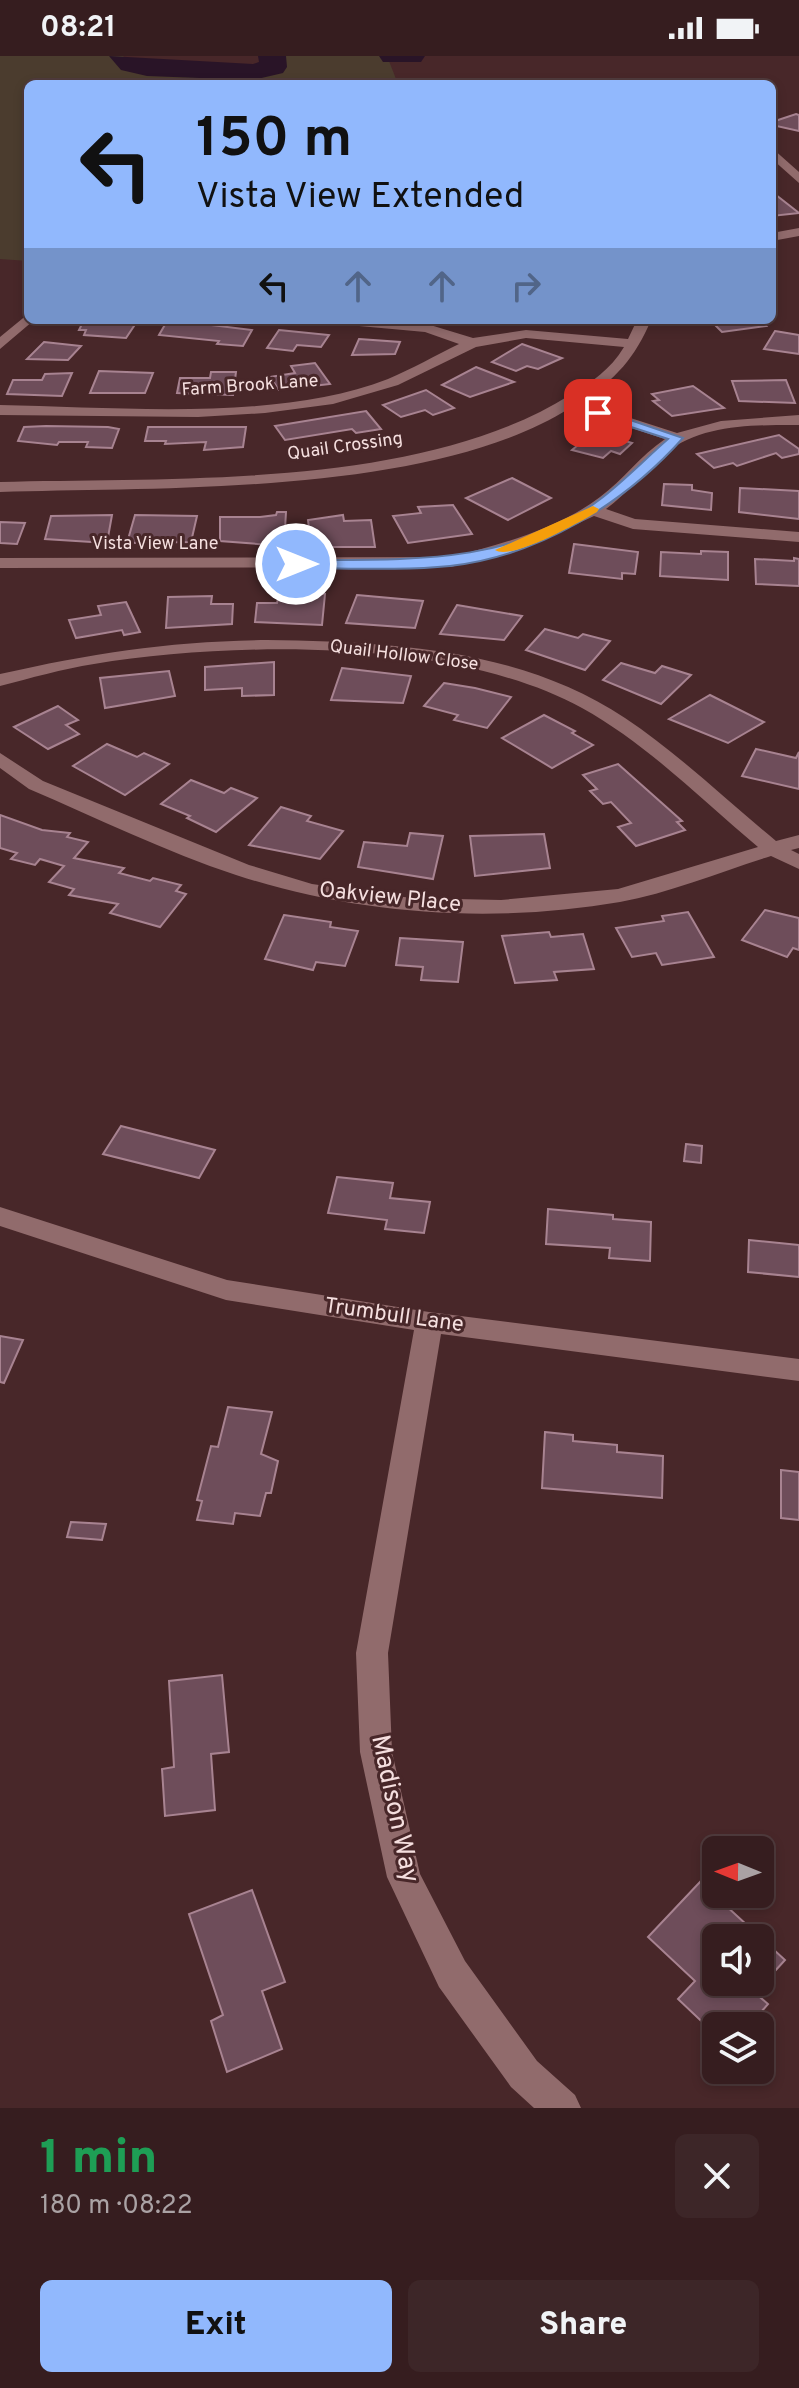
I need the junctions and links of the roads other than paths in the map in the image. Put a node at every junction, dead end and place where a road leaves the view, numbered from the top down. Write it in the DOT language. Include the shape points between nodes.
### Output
graph roads {
  1 [pos="776,156"];
  2 [pos="799,179"];
  3 [pos="799,232"];
  4 [pos="776,236"];
  5 [pos="24,322"];
  6 [pos="382,324"];
  7 [pos="642,324"];
  8 [pos="472,343"];
  9 [pos="634,344"];
  10 [pos="0,345"];
  11 [pos="572,404"];
  12 [pos="0,410"];
  13 [pos="799,420"];
  14 [pos="677,438"];
  15 [pos="0,487"];
  16 [pos="592,510"];
  17 [pos="799,537"];
  18 [pos="0,563"];
  19 [pos="0,680"];
  20 [pos="0,759"];
  21 [pos="799,841"];
  22 [pos="773,849"];
  23 [pos="799,863"];
  24 [pos="0,1216"];
  25 [pos="429,1322"];
  26 [pos="799,1370"];
  27 [pos="562,2108"];
  1 -- 2 [label="street"];
  3 -- 4 [label="street"];
  5 -- 10 [label="street"];
  6 -- 8 [label="street" via="427,328"];
  7 -- 9 [label="street, Quail Crossing"];
  8 -- 9 [label="street, Farm Brook Lane" via="526,334"];
  8 -- 12 [label="street, Farm Brook Lane" via="393,382 333,399 198,412"];
  9 -- 11 [label="street, Quail Crossing" via="608,378"];
  11 -- 14 [label="street"];
  11 -- 15 [label="street, Quail Crossing" via="479,441 365,467 298,475"];
  13 -- 14 [label="street, Vista View Lane" via="730,425"];
  14 -- 16 [label="street, Vista View Lane"];
  16 -- 17 [label="street" via="633,524"];
  16 -- 18 [label="street, Vista View Lane" via="511,547 451,562"];
  19 -- 22 [label="street, Quail Hollow Close" via="93,658 220,645 402,652 496,667 562,690 634,733"];
  20 -- 22 [label="street, Oakview Place" via="36,785 241,870 310,890 411,905 501,907 620,895"];
  21 -- 22 [label="street, Oakview Place"];
  22 -- 23 [label="street, Quail Hollow Close"];
  24 -- 25 [label="street, Trumbull Lane" via="226,1290"];
  25 -- 26 [label="street, Trumbull Lane"];
  25 -- 27 [label="street, Madison Way" via="372,1653 376,1752 404,1877 452,1974 524,2074"];
}
